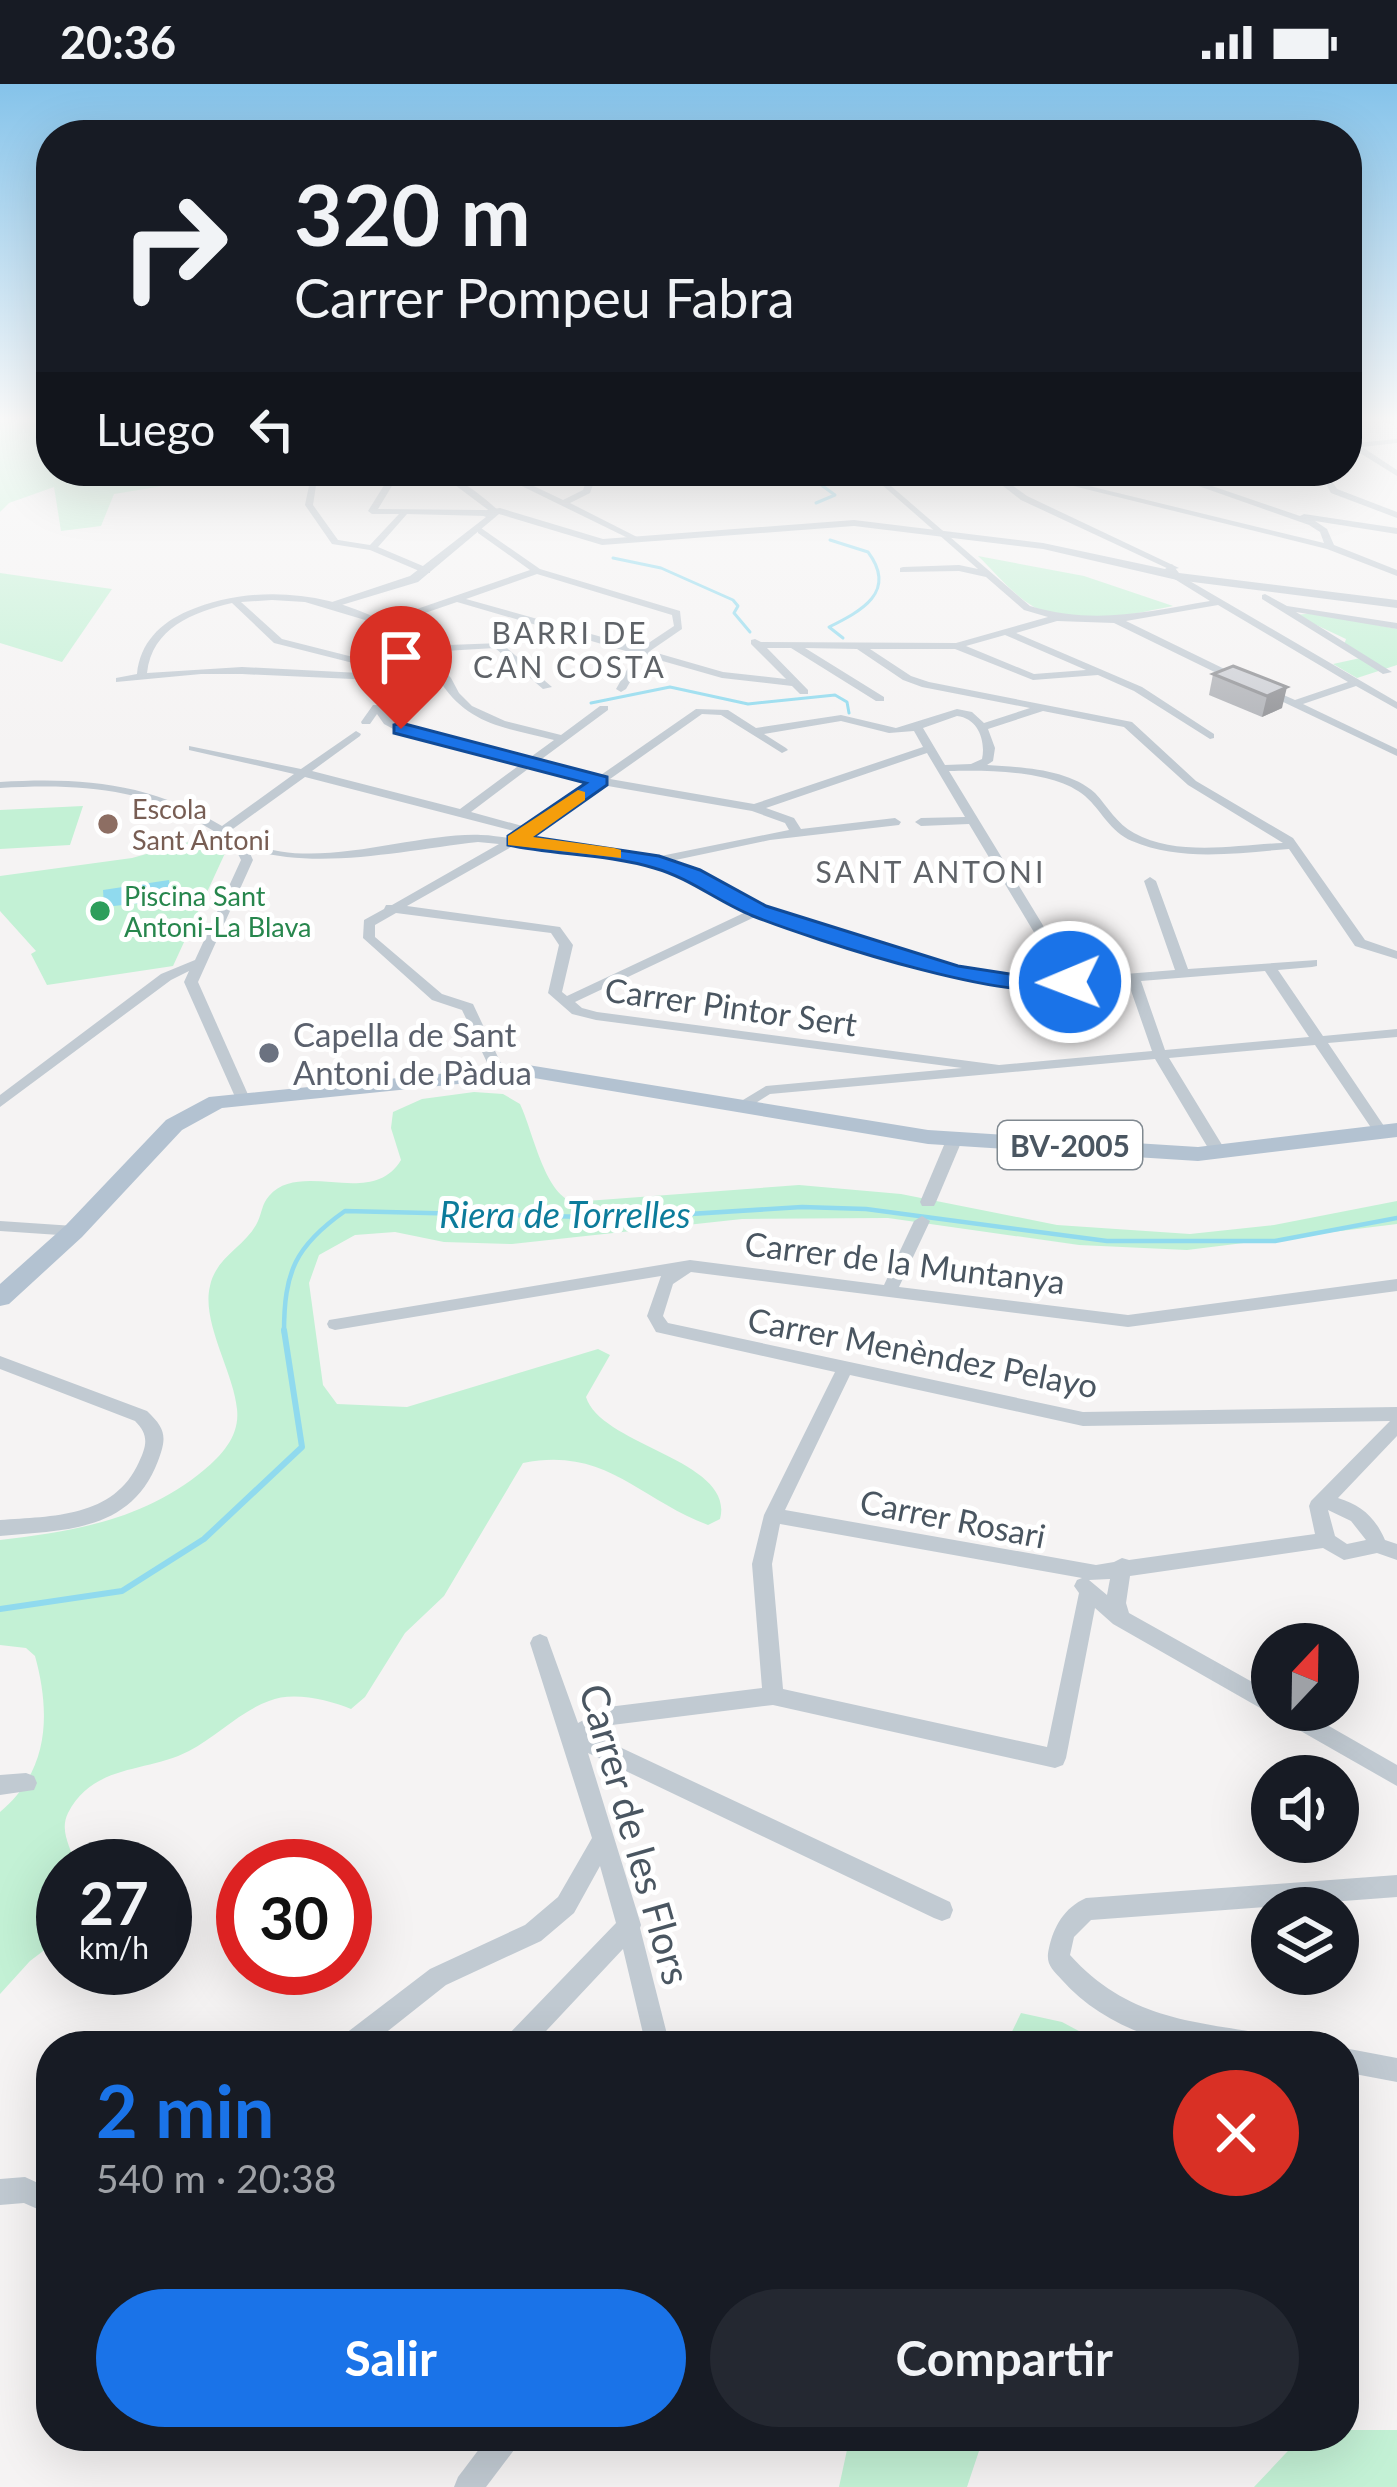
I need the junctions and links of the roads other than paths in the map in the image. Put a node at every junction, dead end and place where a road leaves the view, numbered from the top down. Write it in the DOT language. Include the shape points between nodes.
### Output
graph roads {
  1 [pos="326,530"];
  2 [pos="389,530"];
  3 [pos="481,530"];
  4 [pos="554,530"];
  5 [pos="619,530"];
  6 [pos="757,530"];
  7 [pos="915,530"];
  8 [pos="943,530"];
  9 [pos="1097,530"];
  10 [pos="1265,530"];
  11 [pos="1322,530"];
  12 [pos="948,534"];
  13 [pos="637,539"];
  14 [pos="1330,547"];
  15 [pos="372,548"];
  16 [pos="1156,556"];
  17 [pos="1138,566"];
  18 [pos="902,570"];
  19 [pos="537,571"];
  20 [pos="428,572"];
  21 [pos="1397,573"];
  22 [pos="1185,574"];
  23 [pos="990,575"];
  24 [pos="1266,592"];
  25 [pos="457,598"];
  26 [pos="234,600"];
  27 [pos="1216,600"];
  28 [pos="335,603"];
  29 [pos="1397,604"];
  30 [pos="1290,608"];
  31 [pos="1058,618"];
  32 [pos="1116,620"];
  33 [pos="378,626"];
  34 [pos="1397,626"];
  35 [pos="1006,632"];
  36 [pos="794,645"];
  37 [pos="860,646"];
  38 [pos="956,646"];
  39 [pos="421,650"];
  40 [pos="642,652"];
  41 [pos="1392,670"];
  42 [pos="440,672"];
  43 [pos="1102,673"];
  44 [pos="142,676"];
  45 [pos="120,680"];
  46 [pos="791,683"];
  47 [pos="1352,684"];
  48 [pos="547,687"];
  49 [pos="621,689"];
  50 [pos="804,692"];
  51 [pos="880,699"];
  52 [pos="1299,702"];
  53 [pos="1397,706"];
  54 [pos="604,708"];
  55 [pos="1041,708"];
  56 [pos="366,722"];
  57 [pos="983,727"];
  58 [pos="918,729"];
  59 [pos="755,732"];
  60 [pos="356,734"];
  61 [pos="1210,736"];
  62 [pos="564,739"];
  63 [pos="193,748"];
  64 [pos="931,748"];
  65 [pos="782,750"];
  66 [pos="1397,753"];
  67 [pos="529,764"];
  68 [pos="975,766"];
  69 [pos="945,768"];
  70 [pos="303,774"];
  71 [pos="601,781"];
  72 [pos="0,785"];
  73 [pos="755,808"];
  74 [pos="462,813"];
  75 [pos="973,820"];
  76 [pos="895,822"];
  77 [pos="921,822"];
  78 [pos="223,831"];
  79 [pos="495,831"];
  80 [pos="797,832"];
  81 [pos="520,836"];
  82 [pos="237,842"];
  83 [pos="1280,843"];
  84 [pos="273,853"];
  85 [pos="247,860"];
  86 [pos="652,861"];
  87 [pos="1150,881"];
  88 [pos="389,908"];
  89 [pos="758,911"];
  90 [pos="1397,955"];
  91 [pos="197,963"];
  92 [pos="1312,963"];
  93 [pos="1269,968"];
  94 [pos="1183,973"];
  95 [pos="1133,976"];
  96 [pos="166,977"];
  97 [pos="191,982"];
  98 [pos="1070,982"];
  99 [pos="565,1002"];
  100 [pos="1397,1033"];
  101 [pos="1318,1042"];
  102 [pos="1160,1055"];
  103 [pos="996,1068"];
  104 [pos="498,1072"];
  105 [pos="243,1099"];
  106 [pos="0,1102"];
  107 [pos="743,1106"];
  108 [pos="1389,1131"];
  109 [pos="955,1138"];
  110 [pos="1219,1153"];
  111 [pos="928,1202"];
  112 [pos="922,1221"];
  113 [pos="0,1226"];
  114 [pos="74,1231"];
  115 [pos="689,1266"];
  116 [pos="1397,1285"];
  117 [pos="890,1289"];
  118 [pos="0,1298"];
  119 [pos="335,1324"];
  120 [pos="0,1362"];
  121 [pos="845,1368"];
  122 [pos="1397,1414"];
  123 [pos="1397,1425"];
  124 [pos="1324,1502"];
  125 [pos="773,1515"];
  126 [pos="0,1528"];
  127 [pos="1326,1540"];
  128 [pos="1387,1548"];
  129 [pos="1123,1566"];
  130 [pos="1065,1570"];
  131 [pos="1089,1591"];
  132 [pos="1120,1618"];
  133 [pos="540,1643"];
  134 [pos="1251,1692"];
  135 [pos="773,1696"];
  136 [pos="1319,1731"];
  137 [pos="574,1736"];
  138 [pos="1397,1776"];
  139 [pos="26,1783"];
  140 [pos="0,1785"];
  141 [pos="602,1842"];
  142 [pos="1397,1886"];
  143 [pos="941,1910"];
  144 [pos="630,1925"];
  145 [pos="369,2031"];
  146 [pos="529,2031"];
  147 [pos="655,2031"];
  148 [pos="1198,2031"];
  149 [pos="1359,2063"];
  150 [pos="1397,2070"];
  151 [pos="0,2192"];
  152 [pos="36,2196"];
  153 [pos="496,2451"];
  154 [pos="468,2487"];
  1 -- 15 [label="street" via="335,542"];
  2 -- 15 [label="street"];
  3 -- 19 [label="street"];
  3 -- 20 [label="street"];
  4 -- 13 [label="street"];
  5 -- 13 [label="street"];
  6 -- 13 [label="street"];
  7 -- 12 [label="street"];
  8 -- 12 [label="street"];
  9 -- 16 [label="street"];
  10 -- 14 [label="street"];
  11 -- 14 [label="street"];
  12 -- 17 [label="street"];
  12 -- 23 [label="street"];
  14 -- 21 [label="street"];
  15 -- 20 [label="street"];
  16 -- 17 [label="street" via="1155,564"];
  16 -- 22 [label="street"];
  17 -- 22 [label="street"];
  18 -- 23 [label="street"];
  19 -- 25 [label="street"];
  19 -- 40 [label="street" via="677,614 680,627"];
  20 -- 28 [label="street"];
  22 -- 24 [label="street"];
  22 -- 24 [label="street"];
  22 -- 27 [label="street"];
  22 -- 27 [label="street"];
  23 -- 31 [label="street" via="1027,608"];
  24 -- 29 [label="street"];
  24 -- 41 [label="street"];
  25 -- 33 [label="street"];
  25 -- 40 [label="street"];
  26 -- 28 [label="street"];
  26 -- 42 [label="street" via="278,640"];
  26 -- 44 [label="street" via="170,624 149,645"];
  27 -- 32 [label="street"];
  27 -- 47 [label="street"];
  28 -- 33 [label="street"];
  30 -- 34 [label="street"];
  31 -- 32 [label="street"];
  31 -- 35 [label="street"];
  32 -- 52 [label="street"];
  33 -- 39 [label="street"];
  35 -- 38 [label="street"];
  35 -- 43 [label="street"];
  36 -- 37 [label="street"];
  36 -- 46 [label="street" via="754,641"];
  36 -- 51 [label="street"];
  37 -- 38 [label="street"];
  37 -- 55 [label="street" via="907,678"];
  38 -- 43 [label="street" via="1033,677"];
  39 -- 42 [label="street"];
  39 -- 48 [label="street" via="497,645"];
  40 -- 46 [label="street" via="722,675"];
  40 -- 49 [label="street"];
  41 -- 47 [label="street"];
  42 -- 44 [label="street" via="418,680 212,667"];
  42 -- 62 [label="street" via="467,708"];
  43 -- 61 [label="street"];
  44 -- 45 [label="street"];
  46 -- 50 [label="street"];
  47 -- 52 [label="street"];
  47 -- 53 [label="street"];
  52 -- 66 [label="street"];
  54 -- 62 [label="street"];
  55 -- 57 [label="street"];
  55 -- 83 [label="street" via="1128,724 1170,767"];
  56 -- 67 [label="street" via="377,706 401,729"];
  57 -- 58 [label="street" via="951,711"];
  57 -- 68 [label="street" via="990,751"];
  58 -- 59 [label="street" via="878,729 846,718"];
  58 -- 64 [label="street"];
  59 -- 65 [label="street"];
  59 -- 71 [label="street" via="710,709"];
  60 -- 70 [label="street"];
  62 -- 67 [label="street"];
  63 -- 70 [label="street"];
  64 -- 69 [label="street"];
  64 -- 73 [label="street"];
  67 -- 71 [label="street"];
  67 -- 74 [label="street"];
  68 -- 69 [label="street"];
  68 -- 83 [label="street" via="1073,782 1118,829 1148,843 1209,851"];
  69 -- 75 [label="street"];
  70 -- 74 [label="street"];
  70 -- 78 [label="street"];
  71 -- 73 [label="street"];
  71 -- 81 [label="street"];
  72 -- 78 [label="street" via="110,786 193,811"];
  73 -- 80 [label="street" via="780,815"];
  74 -- 79 [label="street"];
  75 -- 77 [label="street"];
  75 -- 98 [label="street"];
  76 -- 80 [label="street"];
  78 -- 82 [label="street"];
  79 -- 81 [label="street"];
  79 -- 84 [label="street" via="352,856"];
  80 -- 86 [label="street"];
  81 -- 86 [label="street"];
  81 -- 88 [label="street"];
  82 -- 84 [label="street"];
  82 -- 85 [label="street"];
  83 -- 90 [label="street" via="1310,868 1360,943"];
  84 -- 85 [label="street"];
  85 -- 91 [label="street"];
  86 -- 89 [label="street"];
  87 -- 94 [label="street"];
  88 -- 99 [label="street, Carrer Pintor Sert" via="555,930 566,945 555,993"];
  88 -- 104 [label="street" via="369,922 369,938 436,997 468,1007"];
  89 -- 98 [label="street" via="955,973"];
  89 -- 99 [label="street"];
  91 -- 96 [label="street"];
  91 -- 97 [label="street"];
  92 -- 93 [label="street"];
  93 -- 94 [label="street"];
  93 -- 101 [label="street"];
  94 -- 95 [label="street"];
  95 -- 98 [label="street"];
  95 -- 102 [label="street"];
  96 -- 97 [label="street"];
  96 -- 106 [label="street"];
  97 -- 105 [label="street"];
  99 -- 103 [label="street, Carrer Pintor Sert" via="618,1020"];
  100 -- 101 [label="street"];
  101 -- 102 [label="street"];
  101 -- 108 [label="street"];
  102 -- 103 [label="street"];
  102 -- 110 [label="street"];
  103 -- 107 [label="street" via="766,1090"];
  104 -- 105 [label="main road, BV-2005"];
  104 -- 107 [label="main road, BV-2005"];
  105 -- 114 [label="main road, BV-2005" via="204,1106 174,1125"];
  107 -- 109 [label="main road, BV-2005"];
  108 -- 110 [label="main road, BV-2005"];
  109 -- 110 [label="main road, BV-2005"];
  109 -- 111 [label="street"];
  112 -- 117 [label="street"];
  113 -- 114 [label="street"];
  114 -- 118 [label="main road, BV-2005"];
  115 -- 117 [label="street, Carrer de la Muntanya"];
  115 -- 119 [label="street, Carrer de la Muntanya"];
  115 -- 121 [label="street, Carrer Menèndez Pelayo" via="666,1281 656,1316 662,1328"];
  116 -- 117 [label="street, Carrer de la Muntanya" via="1128,1321"];
  120 -- 126 [label="street" via="141,1416 156,1442 138,1484 100,1517"];
  121 -- 122 [label="street, Carrer Menèndez Pelayo" via="1083,1419"];
  121 -- 125 [label="street"];
  123 -- 124 [label="street"];
  124 -- 127 [label="street" via="1318,1506"];
  124 -- 128 [label="street" via="1355,1513"];
  125 -- 130 [label="street, Carrer Rosari"];
  125 -- 135 [label="street" via="762,1564"];
  127 -- 128 [label="street, Carrer Rosari" via="1344,1552"];
  127 -- 129 [label="street, Carrer Rosari"];
  129 -- 130 [label="street, Carrer Rosari"];
  129 -- 132 [label="street"];
  130 -- 131 [label="street"];
  131 -- 132 [label="street"];
  131 -- 135 [label="street" via="1055,1758"];
  132 -- 134 [label="street"];
  133 -- 137 [label="street, Carrer de les Flors"];
  135 -- 137 [label="street" via="608,1716"];
  136 -- 138 [label="street"];
  137 -- 141 [label="street, Carrer de les Flors"];
  137 -- 143 [label="street"];
  139 -- 140 [label="street"];
  141 -- 144 [label="street, Carrer de les Flors"];
  141 -- 145 [label="street" via="566,1905 533,1933 437,1977"];
  142 -- 148 [label="street" via="1086,1909 1064,1931 1058,1958 1080,1988 1120,2014"];
  144 -- 146 [label="street"];
  144 -- 147 [label="street, Carrer de les Flors"];
  149 -- 150 [label="street"];
  151 -- 152 [label="street"];
  153 -- 154 [label="street"];
}
